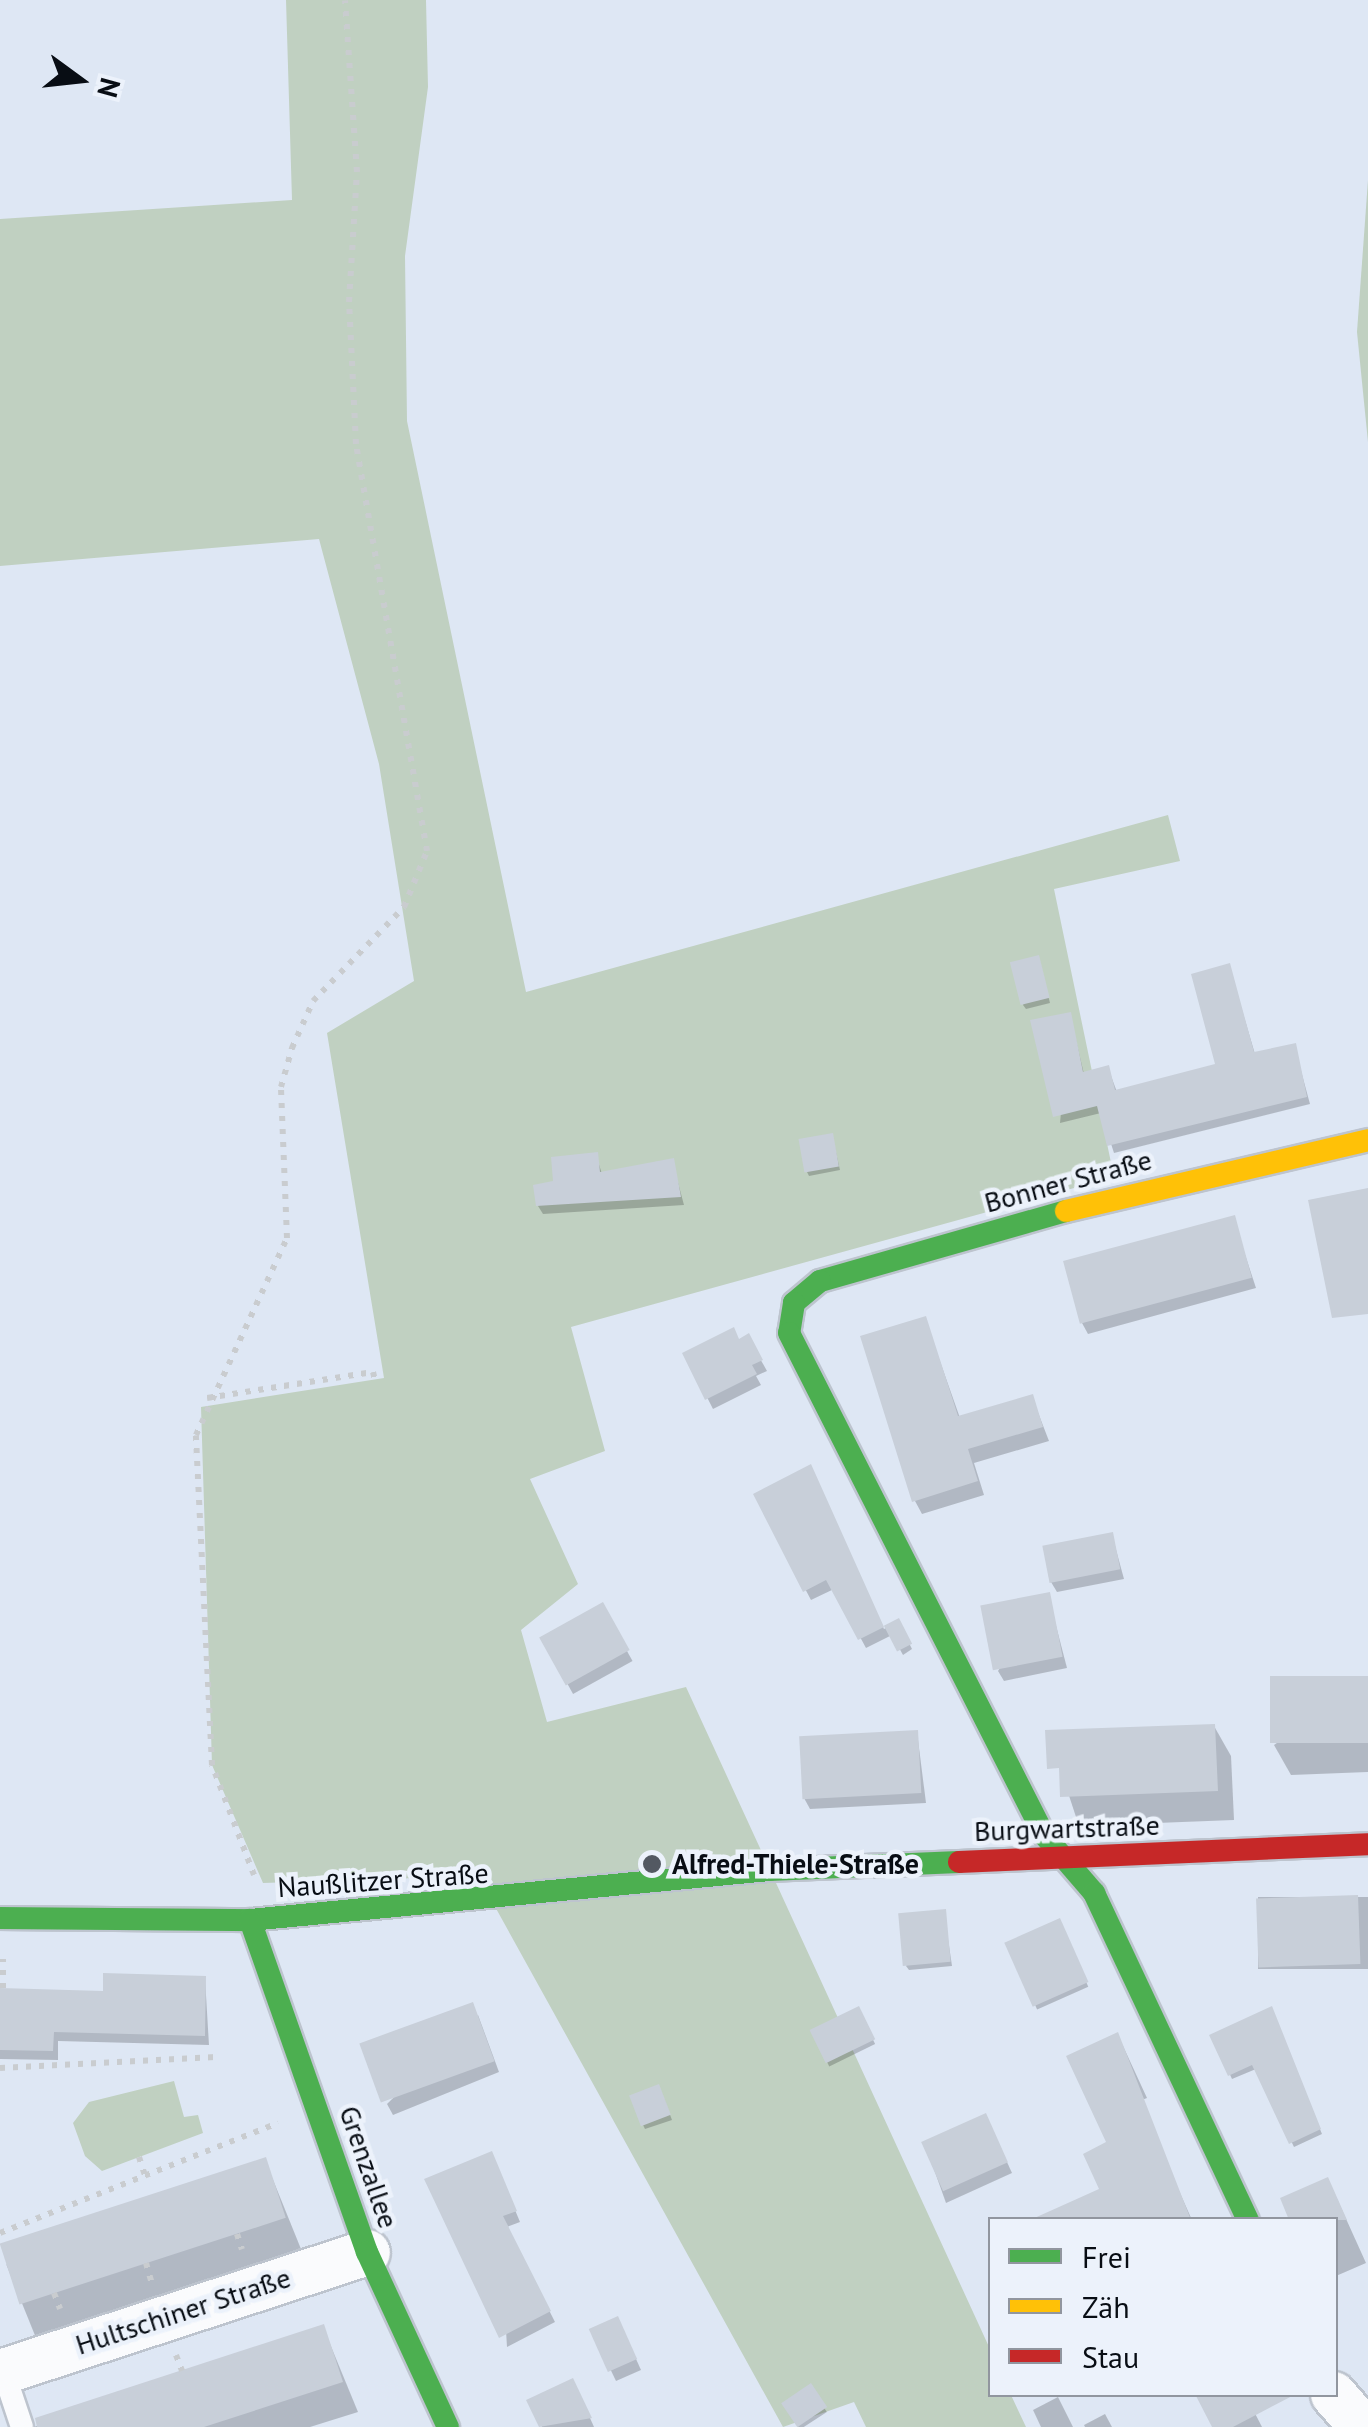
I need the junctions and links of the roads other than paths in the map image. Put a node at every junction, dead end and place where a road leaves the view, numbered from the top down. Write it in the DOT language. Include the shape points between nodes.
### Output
graph roads {
  1 [pos="1368,1140"];
  2 [pos="1368,1844"];
  3 [pos="1070,1859"];
  4 [pos="769,1870"];
  5 [pos="0,1918"];
  6 [pos="250,1920"];
  7 [pos="1247,2217"];
  8 [pos="367,2252"];
  9 [pos="1,2368"];
  10 [pos="1336,2397"];
  11 [pos="22,2427"];
  12 [pos="448,2427"];
  13 [pos="1362,2427"];
  1 -- 3 [label="street, Bonner Straße" via="1140,1190 820,1281 794,1304 789,1333 1044,1835"];
  2 -- 3 [label="street, Burgwartstraße"];
  3 -- 4 [label="street, Burgwartstraße"];
  3 -- 7 [label="street"];
  4 -- 6 [label="street, Naußlitzer Straße"];
  5 -- 6 [label="street, Naußlitzer Straße"];
  6 -- 8 [label="street, Grenzallee"];
  8 -- 9 [label="street, Hultschiner Straße"];
  8 -- 12 [label="street, Grenzallee"];
  9 -- 11 [label="lane"];
  10 -- 13 [label="street"];
}
